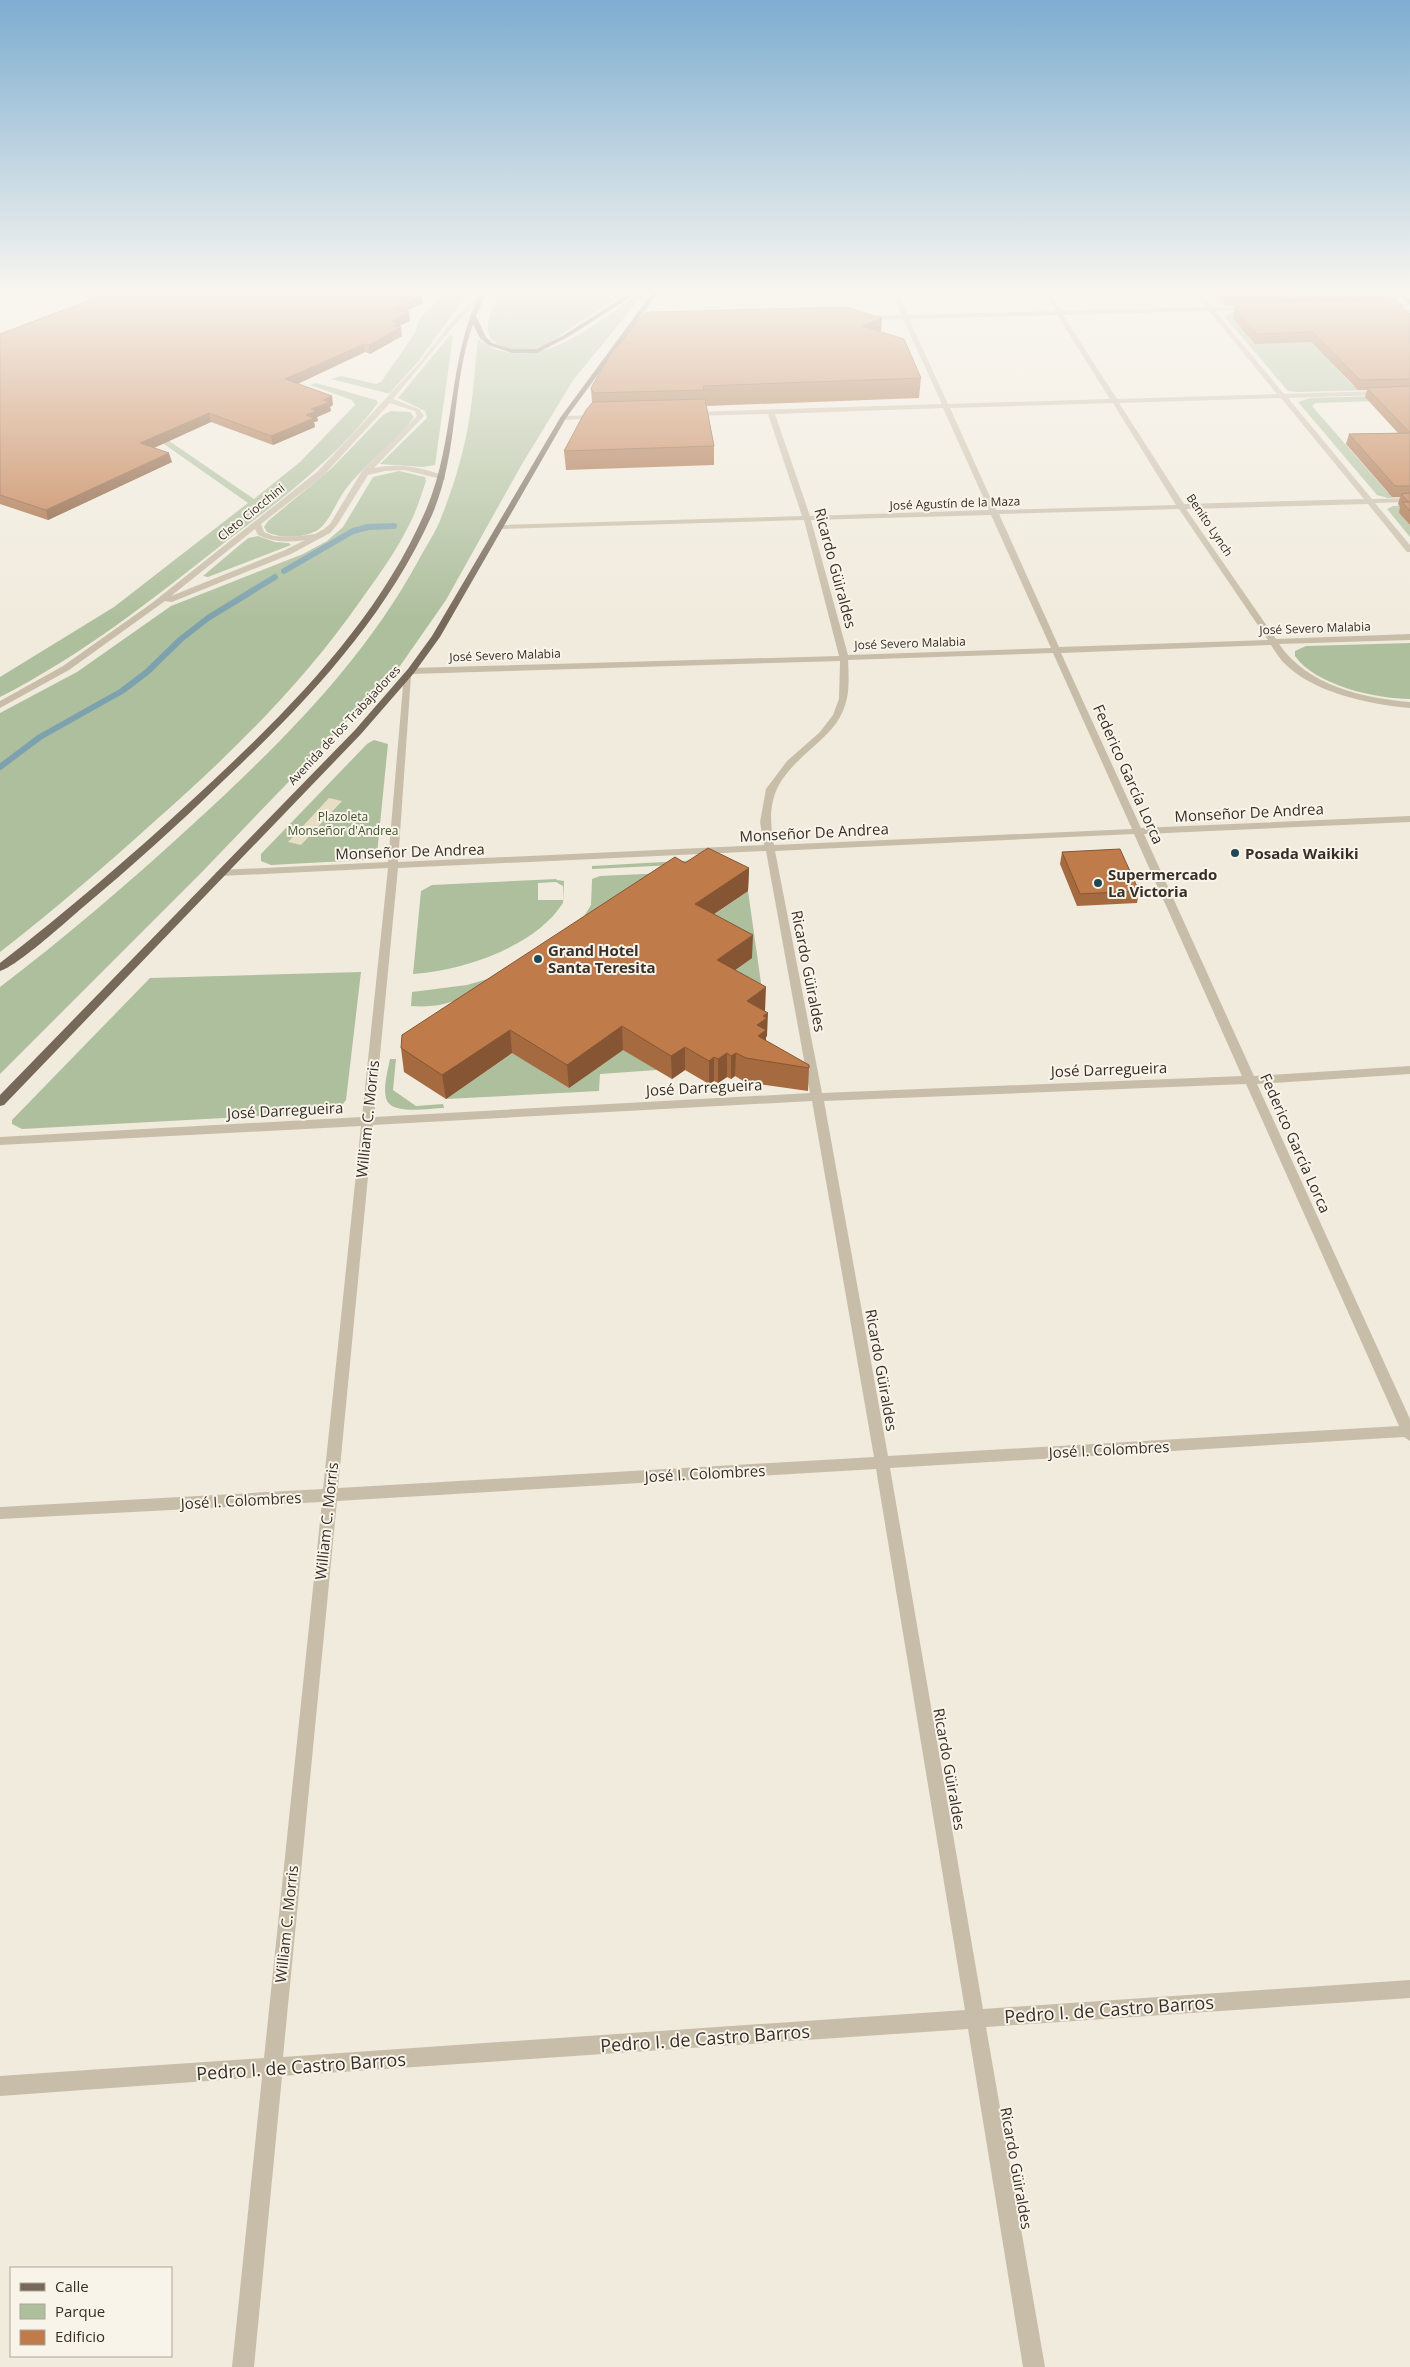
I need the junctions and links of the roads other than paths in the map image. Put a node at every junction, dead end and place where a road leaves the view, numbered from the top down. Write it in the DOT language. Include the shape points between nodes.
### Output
graph roads {
  1 [pos="455,399"];
  2 [pos="577,399"];
  3 [pos="942,399"];
  4 [pos="1137,399"];
  5 [pos="1284,399"];
  6 [pos="389,400"];
  7 [pos="1115,400"];
  8 [pos="944,405"];
  9 [pos="770,412"];
  10 [pos="682,414"];
  11 [pos="602,417"];
  12 [pos="563,418"];
  13 [pos="365,473"];
  14 [pos="442,478"];
  15 [pos="1410,500"];
  16 [pos="1368,501"];
  17 [pos="1182,508"];
  18 [pos="995,513"];
  19 [pos="807,519"];
  20 [pos="256,524"];
  21 [pos="501,527"];
  22 [pos="326,532"];
  23 [pos="1410,550"];
  24 [pos="155,605"];
  25 [pos="1410,637"];
  26 [pos="1274,642"];
  27 [pos="1057,650"];
  28 [pos="844,658"];
  29 [pos="409,673"];
  30 [pos="0,705"];
  31 [pos="1410,705"];
  32 [pos="1410,819"];
  33 [pos="1139,833"];
  34 [pos="768,850"];
  35 [pos="392,867"];
  36 [pos="220,873"];
  37 [pos="0,968"];
  38 [pos="1410,1070"];
  39 [pos="1251,1080"];
  40 [pos="818,1097"];
  41 [pos="0,1102"];
  42 [pos="366,1122"];
  43 [pos="0,1141"];
  44 [pos="1409,1433"];
  45 [pos="882,1462"];
  46 [pos="328,1495"];
  47 [pos="0,1512"];
  48 [pos="1410,1989"];
  49 [pos="975,2018"];
  50 [pos="272,2068"];
  51 [pos="0,2086"];
  52 [pos="243,2367"];
  53 [pos="1034,2367"];
  1 -- 14 [label="main road"];
  2 -- 12 [label="main road, Avenida de los Trabajadores"];
  3 -- 8 [label="street, Federico García Lorca"];
  4 -- 7 [label="street"];
  5 -- 16 [label="street"];
  6 -- 13 [label="street" via="417,410 421,416"];
  6 -- 20 [label="street, Cleto Ciocchini" via="320,473"];
  7 -- 8 [label="street"];
  7 -- 17 [label="street, Benito Lynch"];
  8 -- 9 [label="street"];
  8 -- 18 [label="street, Federico García Lorca"];
  9 -- 10 [label="street"];
  9 -- 19 [label="street, Ricardo Güiraldes"];
  11 -- 12 [label="street"];
  12 -- 21 [label="main road, Avenida de los Trabajadores"];
  13 -- 14 [label="street" via="398,467"];
  13 -- 22 [label="street"];
  14 -- 37 [label="main road" via="421,530 358,631 293,707 223,778 124,867"];
  15 -- 16 [label="street, José Agustín de la Maza"];
  16 -- 17 [label="street, José Agustín de la Maza"];
  16 -- 23 [label="street"];
  17 -- 18 [label="street, José Agustín de la Maza"];
  17 -- 26 [label="street, Benito Lynch"];
  18 -- 19 [label="street, José Agustín de la Maza"];
  18 -- 27 [label="street, Federico García Lorca"];
  19 -- 21 [label="street, José Agustín de la Maza"];
  19 -- 28 [label="street, Ricardo Güiraldes"];
  20 -- 22 [label="street" via="261,533 277,538 303,538"];
  20 -- 24 [label="street, Cleto Ciocchini"];
  21 -- 29 [label="main road, Avenida de los Trabajadores" via="449,617"];
  22 -- 24 [label="street" via="280,556"];
  24 -- 30 [label="street, Cleto Ciocchini" via="66,668"];
  25 -- 26 [label="street, José Severo Malabia"];
  26 -- 27 [label="street, José Severo Malabia"];
  26 -- 31 [label="street, Benito Lynch" via="1285,659 1320,684 1366,699"];
  27 -- 28 [label="street, José Severo Malabia"];
  27 -- 33 [label="street, Federico García Lorca"];
  28 -- 29 [label="street, José Severo Malabia"];
  28 -- 34 [label="street, Ricardo Güiraldes" via="845,683 837,715 771,789 765,822"];
  29 -- 35 [label="street, William C. Morris"];
  29 -- 36 [label="main road, Avenida de los Trabajadores" via="358,732"];
  32 -- 33 [label="street, Monseñor De Andrea"];
  33 -- 34 [label="street, Monseñor De Andrea"];
  33 -- 39 [label="street, Federico García Lorca"];
  34 -- 35 [label="street, Monseñor De Andrea"];
  34 -- 40 [label="street, Ricardo Güiraldes"];
  35 -- 36 [label="street, Monseñor De Andrea"];
  35 -- 42 [label="street, William C. Morris"];
  36 -- 41 [label="main road, Avenida de los Trabajadores"];
  38 -- 39 [label="street, José Darregueira"];
  39 -- 40 [label="street, José Darregueira"];
  39 -- 44 [label="street, Federico García Lorca"];
  40 -- 42 [label="street, José Darregueira"];
  40 -- 45 [label="street, Ricardo Güiraldes"];
  42 -- 43 [label="street, José Darregueira"];
  42 -- 46 [label="street, William C. Morris"];
  44 -- 45 [label="street, José I. Colombres"];
  45 -- 46 [label="street, José I. Colombres"];
  45 -- 49 [label="street, Ricardo Güiraldes"];
  46 -- 47 [label="street, José I. Colombres"];
  46 -- 50 [label="street, William C. Morris"];
  48 -- 49 [label="street, Pedro I. de Castro Barros"];
  49 -- 50 [label="street, Pedro I. de Castro Barros"];
  49 -- 53 [label="street, Ricardo Güiraldes"];
  50 -- 51 [label="street, Pedro I. de Castro Barros"];
  50 -- 52 [label="street, William C. Morris"];
}
